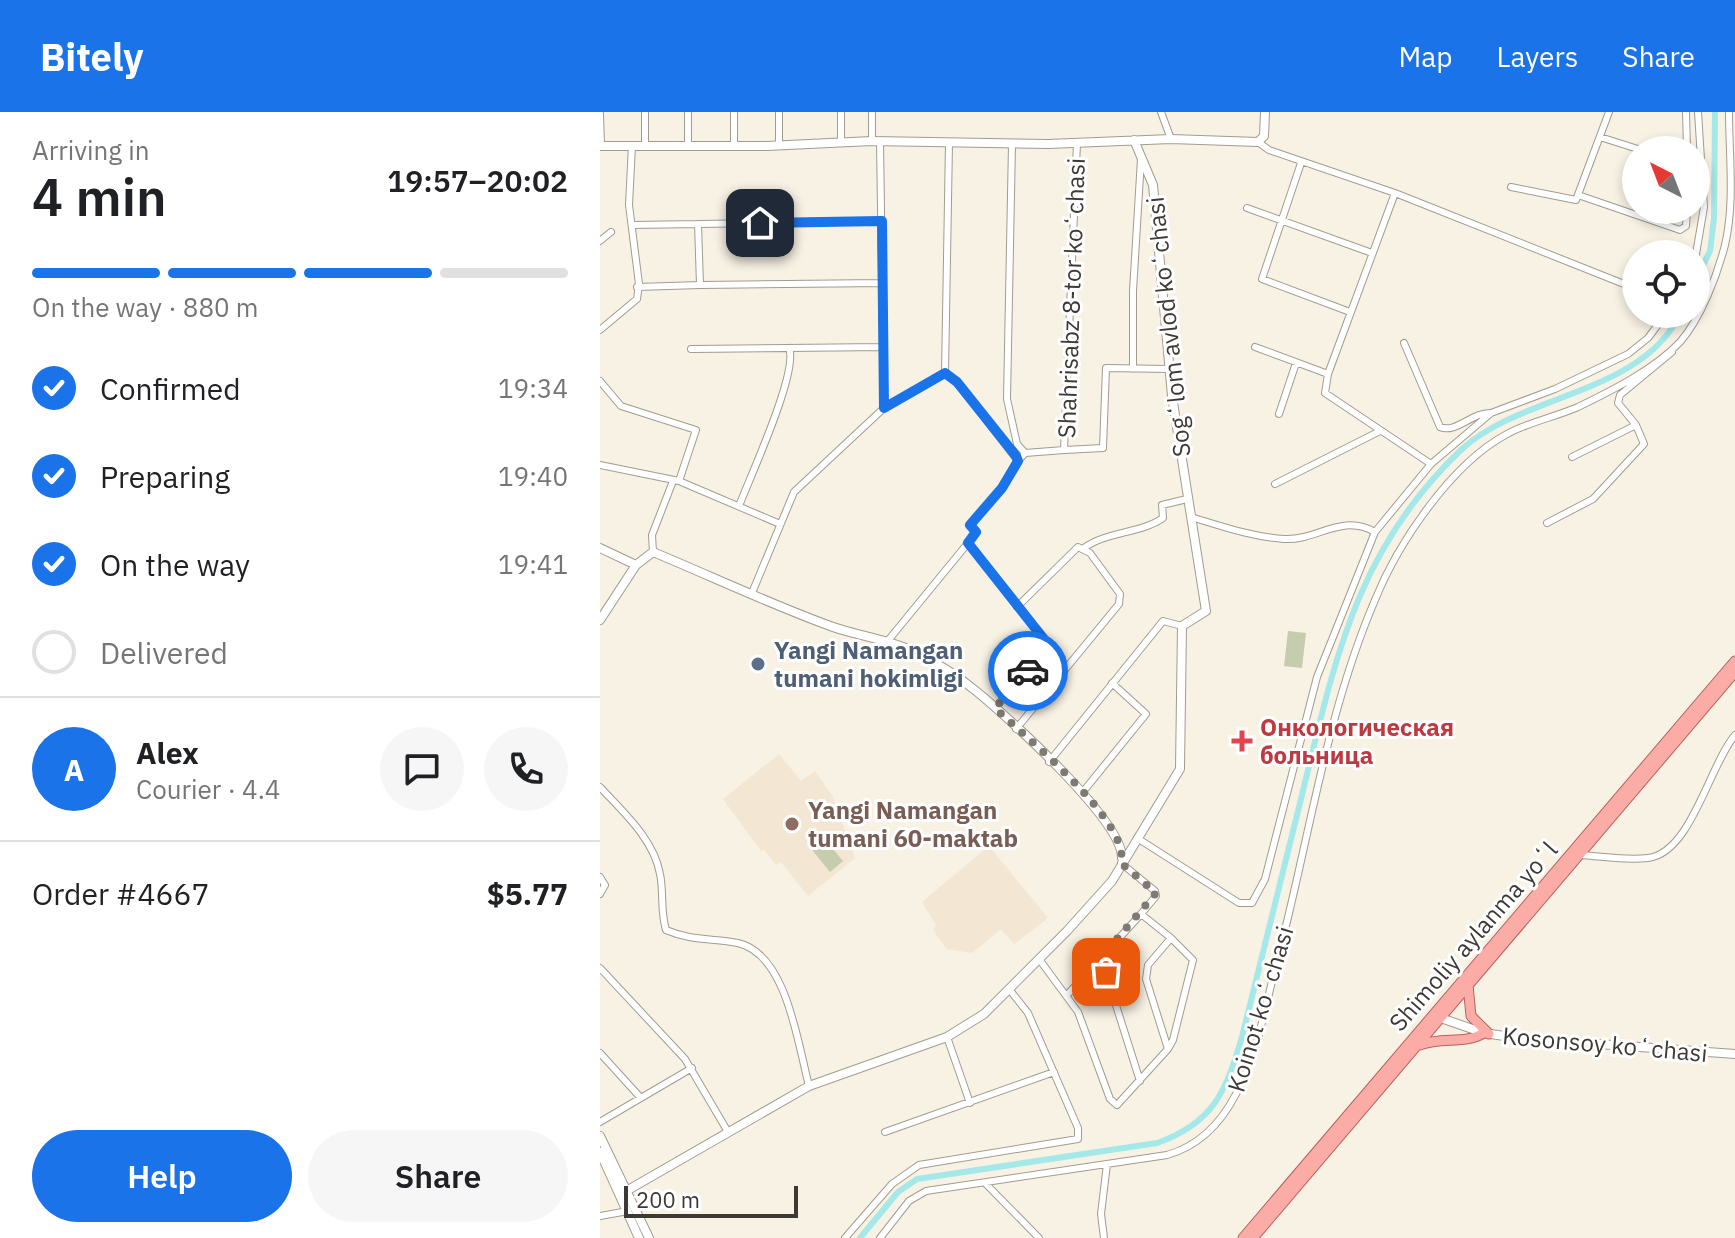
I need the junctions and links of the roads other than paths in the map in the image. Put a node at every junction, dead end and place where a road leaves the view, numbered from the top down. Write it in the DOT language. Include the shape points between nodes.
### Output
graph roads {
  1 [pos="645,112"];
  2 [pos="688,112"];
  3 [pos="734,112"];
  4 [pos="779,112"];
  5 [pos="841,112"];
  6 [pos="872,112"];
  7 [pos="1161,112"];
  8 [pos="1265,112"];
  9 [pos="1609,112"];
  10 [pos="1686,112"];
  11 [pos="1698,112"];
  12 [pos="1729,112"];
  13 [pos="600,114"];
  14 [pos="1687,136"];
  15 [pos="1600,137"];
  16 [pos="1171,139"];
  17 [pos="1134,140"];
  18 [pos="841,142"];
  19 [pos="876,142"];
  20 [pos="1258,142"];
  21 [pos="949,143"];
  22 [pos="1077,143"];
  23 [pos="688,144"];
  24 [pos="734,144"];
  25 [pos="1012,144"];
  26 [pos="1622,144"];
  27 [pos="632,145"];
  28 [pos="645,145"];
  29 [pos="779,145"];
  30 [pos="602,148"];
  31 [pos="1141,159"];
  32 [pos="1301,163"];
  33 [pos="1511,187"];
  34 [pos="1395,193"];
  35 [pos="1581,196"];
  36 [pos="1247,208"];
  37 [pos="1622,210"];
  38 [pos="882,221"];
  39 [pos="1281,221"];
  40 [pos="698,224"];
  41 [pos="1663,224"];
  42 [pos="1686,224"];
  43 [pos="632,225"];
  44 [pos="611,232"];
  45 [pos="1698,240"];
  46 [pos="600,241"];
  47 [pos="1372,253"];
  48 [pos="883,283"];
  49 [pos="1622,283"];
  50 [pos="700,285"];
  51 [pos="637,287"];
  52 [pos="1350,312"];
  53 [pos="1656,328"];
  54 [pos="600,330"];
  55 [pos="1404,343"];
  56 [pos="1678,344"];
  57 [pos="883,347"];
  58 [pos="1255,347"];
  59 [pos="789,348"];
  60 [pos="691,349"];
  61 [pos="1296,363"];
  62 [pos="1133,369"];
  63 [pos="1169,369"];
  64 [pos="945,373"];
  65 [pos="1328,374"];
  66 [pos="600,381"];
  67 [pos="884,408"];
  68 [pos="1491,413"];
  69 [pos="1279,414"];
  70 [pos="1636,425"];
  71 [pos="1380,431"];
  72 [pos="1064,450"];
  73 [pos="1025,453"];
  74 [pos="1572,457"];
  75 [pos="1018,461"];
  76 [pos="1431,464"];
  77 [pos="600,465"];
  78 [pos="676,481"];
  79 [pos="1275,484"];
  80 [pos="1187,499"];
  81 [pos="739,506"];
  82 [pos="1191,517"];
  83 [pos="1547,523"];
  84 [pos="780,524"];
  85 [pos="1375,532"];
  86 [pos="968,543"];
  87 [pos="600,548"];
  88 [pos="1084,548"];
  89 [pos="653,552"];
  90 [pos="636,565"];
  91 [pos="752,593"];
  92 [pos="1017,607"];
  93 [pos="600,620"];
  94 [pos="1182,626"];
  95 [pos="886,643"];
  96 [pos="1735,661"];
  97 [pos="1731,674"];
  98 [pos="1112,683"];
  99 [pos="995,708"];
  100 [pos="1016,729"];
  101 [pos="1735,735"];
  102 [pos="1049,762"];
  103 [pos="600,787"];
  104 [pos="1082,793"];
  105 [pos="1137,838"];
  106 [pos="1579,855"];
  107 [pos="1121,863"];
  108 [pos="600,877"];
  109 [pos="600,894"];
  110 [pos="1141,914"];
  111 [pos="1171,938"];
  112 [pos="1101,958"];
  113 [pos="1039,959"];
  114 [pos="600,968"];
  115 [pos="1468,985"];
  116 [pos="1009,989"];
  117 [pos="1067,995"];
  118 [pos="1435,1016"];
  119 [pos="1487,1033"];
  120 [pos="947,1037"];
  121 [pos="1417,1046"];
  122 [pos="1168,1049"];
  123 [pos="600,1053"];
  124 [pos="1735,1054"];
  125 [pos="692,1068"];
  126 [pos="1054,1072"];
  127 [pos="1140,1081"];
  128 [pos="809,1086"];
  129 [pos="640,1097"];
  130 [pos="970,1103"];
  131 [pos="600,1122"];
  132 [pos="728,1132"];
  133 [pos="885,1132"];
  134 [pos="600,1136"];
  135 [pos="600,1152"];
  136 [pos="1107,1164"];
  137 [pos="1300,1177"];
  138 [pos="985,1183"];
  139 [pos="624,1192"];
  140 [pos="628,1211"];
  141 [pos="600,1216"];
  142 [pos="639,1238"];
  143 [pos="649,1238"];
  144 [pos="845,1238"];
  145 [pos="880,1238"];
  146 [pos="1039,1238"];
  147 [pos="1104,1238"];
  148 [pos="1243,1238"];
  149 [pos="1253,1238"];
  1 -- 28 [label="street"];
  2 -- 23 [label="street"];
  3 -- 24 [label="street"];
  4 -- 29 [label="street"];
  5 -- 18 [label="street"];
  6 -- 19 [label="street"];
  7 -- 16 [label="street"];
  8 -- 20 [label="street" via="1264,136"];
  9 -- 15 [label="street"];
  10 -- 14 [label="street"];
  11 -- 45 [label="street" via="1704,207"];
  12 -- 56 [label="street" via="1726,242 1711,286"];
  13 -- 30 [label="street"];
  15 -- 26 [label="street"];
  15 -- 35 [label="street"];
  16 -- 17 [label="street"];
  16 -- 20 [label="street"];
  17 -- 22 [label="street"];
  17 -- 31 [label="street, Sogʻlom avlod koʻchasi"];
  18 -- 19 [label="street"];
  18 -- 29 [label="street"];
  19 -- 21 [label="street"];
  19 -- 38 [label="street"];
  20 -- 32 [label="street"];
  21 -- 25 [label="street"];
  21 -- 64 [label="street"];
  22 -- 25 [label="street"];
  22 -- 72 [label="street, Shahrisabz 8-tor koʻchasi"];
  23 -- 24 [label="street"];
  23 -- 28 [label="street"];
  24 -- 29 [label="street"];
  25 -- 73 [label="street" via="1007,399 1017,444"];
  27 -- 28 [label="street"];
  27 -- 30 [label="street"];
  27 -- 43 [label="street"];
  31 -- 62 [label="street"];
  31 -- 63 [label="street, Sogʻlom avlod koʻchasi" via="1153,185"];
  32 -- 34 [label="street"];
  32 -- 39 [label="street"];
  33 -- 35 [label="street" via="1574,201"];
  34 -- 47 [label="street"];
  34 -- 49 [label="street"];
  35 -- 37 [label="street"];
  36 -- 39 [label="street"];
  38 -- 40 [label="street"];
  38 -- 48 [label="street"];
  39 -- 47 [label="street"];
  39 -- 52 [label="street" via="1262,279"];
  40 -- 43 [label="street"];
  40 -- 50 [label="street"];
  41 -- 42 [label="street" via="1680,230"];
  43 -- 51 [label="street"];
  44 -- 46 [label="street"];
  47 -- 52 [label="street"];
  48 -- 50 [label="street"];
  48 -- 57 [label="street"];
  50 -- 51 [label="street"];
  51 -- 54 [label="street" via="631,306"];
  52 -- 65 [label="street"];
  53 -- 68 [label="street" via="1628,354"];
  55 -- 68 [label="street" via="1440,427 1450,429 1482,412"];
  56 -- 70 [label="street" via="1620,395 1618,403"];
  56 -- 136 [label="street, Koinot koʻchasi" via="1597,397 1505,435 1420,516 1390,566 1357,645 1284,938 1238,1092 1208,1133 1187,1148"];
  57 -- 59 [label="street"];
  57 -- 67 [label="street"];
  58 -- 61 [label="street"];
  59 -- 60 [label="street"];
  59 -- 81 [label="street" via="784,390"];
  61 -- 65 [label="street"];
  61 -- 69 [label="street"];
  62 -- 63 [label="street"];
  62 -- 72 [label="street" via="1104,370 1103,448"];
  63 -- 80 [label="street, Sogʻlom avlod koʻchasi"];
  64 -- 67 [label="street"];
  64 -- 75 [label="street"];
  65 -- 71 [label="street" via="1326,396"];
  66 -- 78 [label="street" via="621,406 696,430"];
  67 -- 84 [label="street" via="794,492"];
  68 -- 76 [label="street"];
  70 -- 74 [label="street"];
  70 -- 83 [label="street" via="1644,444 1593,499"];
  71 -- 76 [label="street"];
  71 -- 79 [label="street"];
  72 -- 73 [label="street, Shahrisabz 8-tor koʻchasi"];
  73 -- 75 [label="street, Shahrisabz 8-tor koʻchasi"];
  75 -- 86 [label="street, Shahrisabz 8-tor koʻchasi" via="970,525 976,532"];
  76 -- 85 [label="street"];
  77 -- 78 [label="street"];
  78 -- 81 [label="street"];
  78 -- 89 [label="street" via="652,535"];
  80 -- 82 [label="street, Sogʻlom avlod koʻchasi"];
  80 -- 88 [label="street" via="1162,505 1163,518 1157,522"];
  81 -- 84 [label="street"];
  82 -- 85 [label="street" via="1284,539 1347,524"];
  82 -- 94 [label="street, Sogʻlom avlod koʻchasi" via="1206,611"];
  84 -- 91 [label="street"];
  85 -- 105 [label="street" via="1317,677 1265,879 1252,903 1239,903"];
  86 -- 92 [label="street"];
  86 -- 95 [label="street"];
  87 -- 90 [label="street"];
  88 -- 92 [label="street" via="1073,551"];
  88 -- 100 [label="street" via="1120,594 1119,604"];
  89 -- 90 [label="street"];
  89 -- 91 [label="street"];
  90 -- 93 [label="street"];
  91 -- 95 [label="street"];
  92 -- 99 [label="street" via="1048,647"];
  94 -- 98 [label="street" via="1163,621"];
  94 -- 105 [label="street" via="1180,769"];
  95 -- 99 [label="street" via="913,651"];
  96 -- 97 [label="main road, Shimoliy aylanma yoʻl"];
  97 -- 106 [label="main road, Shimoliy aylanma yoʻl"];
  97 -- 118 [label="main road, Shimoliy aylanma yoʻl"];
  98 -- 102 [label="street"];
  98 -- 104 [label="street" via="1146,714"];
  99 -- 100 [label="street"];
  100 -- 102 [label="street"];
  101 -- 106 [label="street" via="1714,765 1688,825 1665,853 1648,858"];
  102 -- 104 [label="street"];
  103 -- 128 [label="street" via="639,830 653,855 666,930 702,941 737,943 763,956 779,979"];
  104 -- 107 [label="street" via="1119,841"];
  105 -- 107 [label="street"];
  106 -- 115 [label="main road, Shimoliy aylanma yoʻl"];
  107 -- 110 [label="street" via="1156,893"];
  107 -- 113 [label="street" via="1094,904"];
  108 -- 109 [label="street" via="605,885"];
  110 -- 111 [label="street"];
  110 -- 112 [label="street"];
  111 -- 122 [label="street" via="1148,965 1146,979"];
  111 -- 122 [label="street" via="1193,960"];
  112 -- 117 [label="street"];
  112 -- 127 [label="street"];
  113 -- 116 [label="street"];
  113 -- 117 [label="street"];
  114 -- 125 [label="street"];
  115 -- 118 [label="main road, Shimoliy aylanma yoʻl"];
  115 -- 119 [label="main road" via="1471,1016"];
  116 -- 120 [label="street" via="984,1014"];
  116 -- 126 [label="street" via="1026,1008"];
  117 -- 127 [label="street" via="1084,1023 1113,1104"];
  118 -- 119 [label="street, Kosonsoy koʻchasi"];
  118 -- 121 [label="main road, Shimoliy aylanma yoʻl"];
  118 -- 137 [label="main road, Shimoliy aylanma yoʻl"];
  119 -- 121 [label="main road"];
  119 -- 124 [label="street, Kosonsoy koʻchasi"];
  120 -- 128 [label="street"];
  120 -- 130 [label="street"];
  121 -- 137 [label="main road, Shimoliy aylanma yoʻl"];
  122 -- 127 [label="street"];
  123 -- 129 [label="street"];
  125 -- 129 [label="street"];
  125 -- 132 [label="street"];
  126 -- 130 [label="street"];
  126 -- 144 [label="street" via="1078,1128 1075,1141 919,1165 892,1184"];
  128 -- 132 [label="street"];
  129 -- 131 [label="street"];
  130 -- 133 [label="street"];
  132 -- 139 [label="street"];
  134 -- 139 [label="street"];
  135 -- 139 [label="street"];
  136 -- 138 [label="street, Koinot koʻchasi"];
  136 -- 147 [label="street"];
  137 -- 148 [label="main road, Shimoliy aylanma yoʻl"];
  137 -- 149 [label="main road, Shimoliy aylanma yoʻl"];
  138 -- 145 [label="street, Koinot koʻchasi" via="917,1195"];
  138 -- 146 [label="street"];
  139 -- 140 [label="street"];
  139 -- 143 [label="street"];
  140 -- 141 [label="street"];
  140 -- 142 [label="street"];
}
